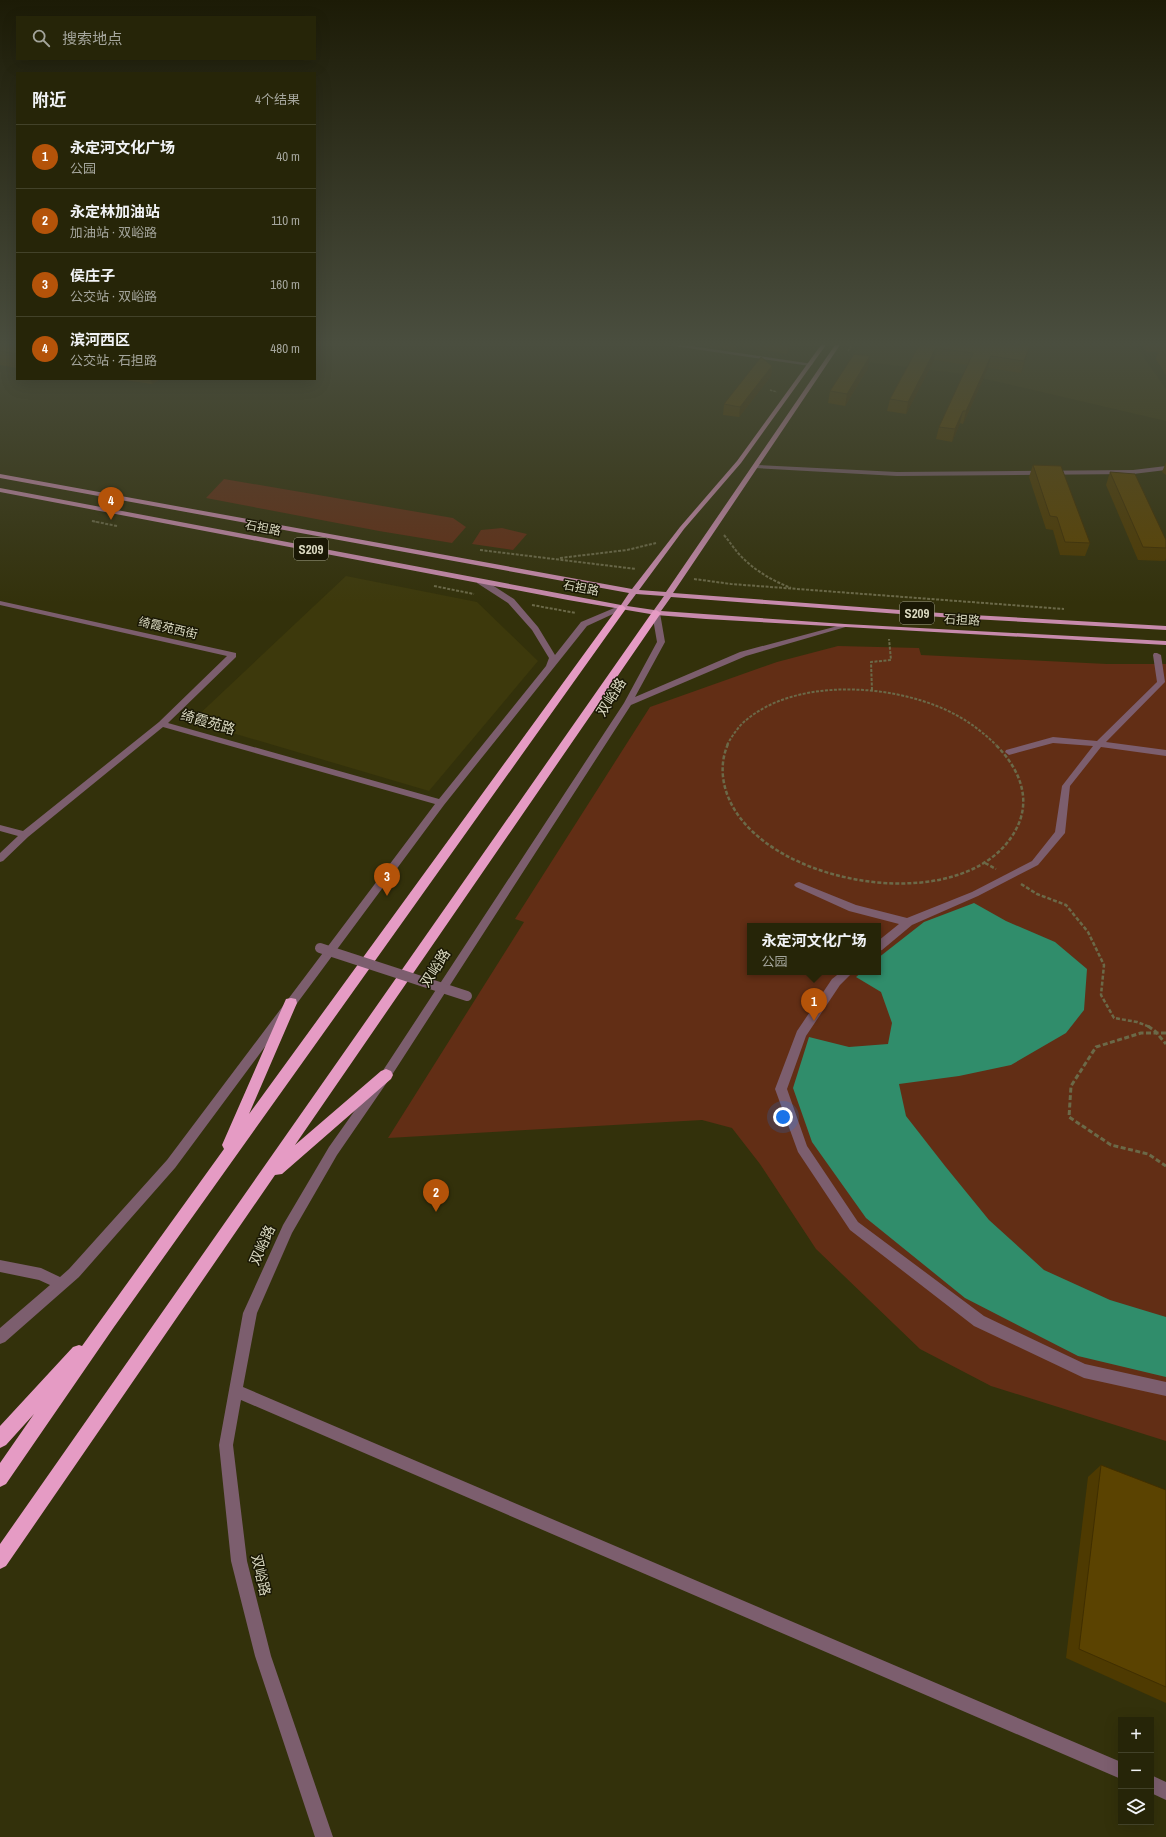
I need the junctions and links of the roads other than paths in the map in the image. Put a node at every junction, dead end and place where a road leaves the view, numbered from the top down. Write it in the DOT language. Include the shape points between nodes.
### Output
graph roads {
  1 [pos="761,431"];
  2 [pos="781,431"];
  3 [pos="757,466"];
  4 [pos="1166,468"];
  5 [pos="0,476"];
  6 [pos="0,490"];
  7 [pos="480,581"];
  8 [pos="635,592"];
  9 [pos="668,595"];
  10 [pos="0,603"];
  11 [pos="622,608"];
  12 [pos="656,613"];
  13 [pos="845,626"];
  14 [pos="1166,628"];
  15 [pos="1166,644"];
  16 [pos="1157,655"];
  17 [pos="548,669"];
  18 [pos="628,703"];
  19 [pos="162,724"];
  20 [pos="1099,744"];
  21 [pos="1009,752"];
  22 [pos="1166,753"];
  23 [pos="441,803"];
  24 [pos="0,828"];
  25 [pos="25,835"];
  26 [pos="0,859"];
  27 [pos="799,885"];
  28 [pos="908,922"];
  29 [pos="881,944"];
  30 [pos="320,948"];
  31 [pos="844,975"];
  32 [pos="467,996"];
  33 [pos="291,1003"];
  34 [pos="386,1075"];
  35 [pos="219,1168"];
  36 [pos="262,1183"];
  37 [pos="0,1266"];
  38 [pos="61,1284"];
  39 [pos="108,1322"];
  40 [pos="0,1337"];
  41 [pos="1166,1389"];
  42 [pos="236,1391"];
  43 [pos="0,1439"];
  44 [pos="0,1478"];
  45 [pos="0,1560"];
  46 [pos="1118,1771"];
  47 [pos="1154,1785"];
  48 [pos="1166,1791"];
  49 [pos="324,1837"];
  1 -- 8 [label="main road" via="682,528"];
  2 -- 3 [label="main road"];
  3 -- 4 [label="street" via="897,474 1133,472"];
  3 -- 9 [label="main road"];
  5 -- 8 [label="main road, 石担路 / S209"];
  6 -- 7 [label="main road, 石担路 / S209"];
  7 -- 11 [label="main road, 石担路 / S209"];
  7 -- 17 [label="street" via="511,601 535,628 553,658"];
  8 -- 9 [label="main road, 石担路 / S209"];
  8 -- 11 [label="main road"];
  9 -- 12 [label="main road"];
  9 -- 14 [label="main road, 石担路 / S209" via="954,616"];
  10 -- 19 [label="street, 绮霞苑西街" via="233,655"];
  11 -- 12 [label="main road, 石担路 / S209"];
  11 -- 17 [label="street" via="584,624"];
  11 -- 35 [label="highway"];
  12 -- 13 [label="main road, 石担路 / S209"];
  12 -- 18 [label="street, 双峪路" via="661,642"];
  12 -- 36 [label="highway, 双峪路"];
  13 -- 15 [label="main road, 石担路 / S209"];
  13 -- 18 [label="street" via="743,654"];
  16 -- 20 [label="street" via="1161,682"];
  17 -- 23 [label="street"];
  18 -- 34 [label="street, 双峪路"];
  19 -- 23 [label="street, 绮霞苑路"];
  19 -- 25 [label="street, 绮霞苑路"];
  20 -- 21 [label="street" via="1054,740"];
  20 -- 22 [label="street"];
  20 -- 28 [label="street" via="1066,786 1060,833 1035,863 975,894"];
  23 -- 33 [label="street"];
  24 -- 25 [label="street"];
  25 -- 26 [label="street, 绮霞苑路"];
  27 -- 28 [label="street" via="853,908"];
  28 -- 29 [label="street"];
  30 -- 32 [label="street, bridge"];
  31 -- 41 [label="street" via="836,982 801,1034 781,1088 802,1148 854,1226 979,1321 1084,1371"];
  33 -- 35 [label="highway"];
  33 -- 38 [label="street" via="171,1164 74,1273"];
  34 -- 36 [label="highway"];
  34 -- 42 [label="street, 双峪路" via="333,1151 287,1229 250,1313"];
  35 -- 39 [label="highway"];
  36 -- 45 [label="highway, 双峪路"];
  37 -- 38 [label="street" via="41,1274"];
  38 -- 40 [label="street"];
  39 -- 43 [label="highway"];
  39 -- 44 [label="highway"];
  42 -- 46 [label="street"];
  42 -- 49 [label="street, 双峪路" via="226,1445 239,1561 263,1656"];
  47 -- 48 [label="street"];
}
